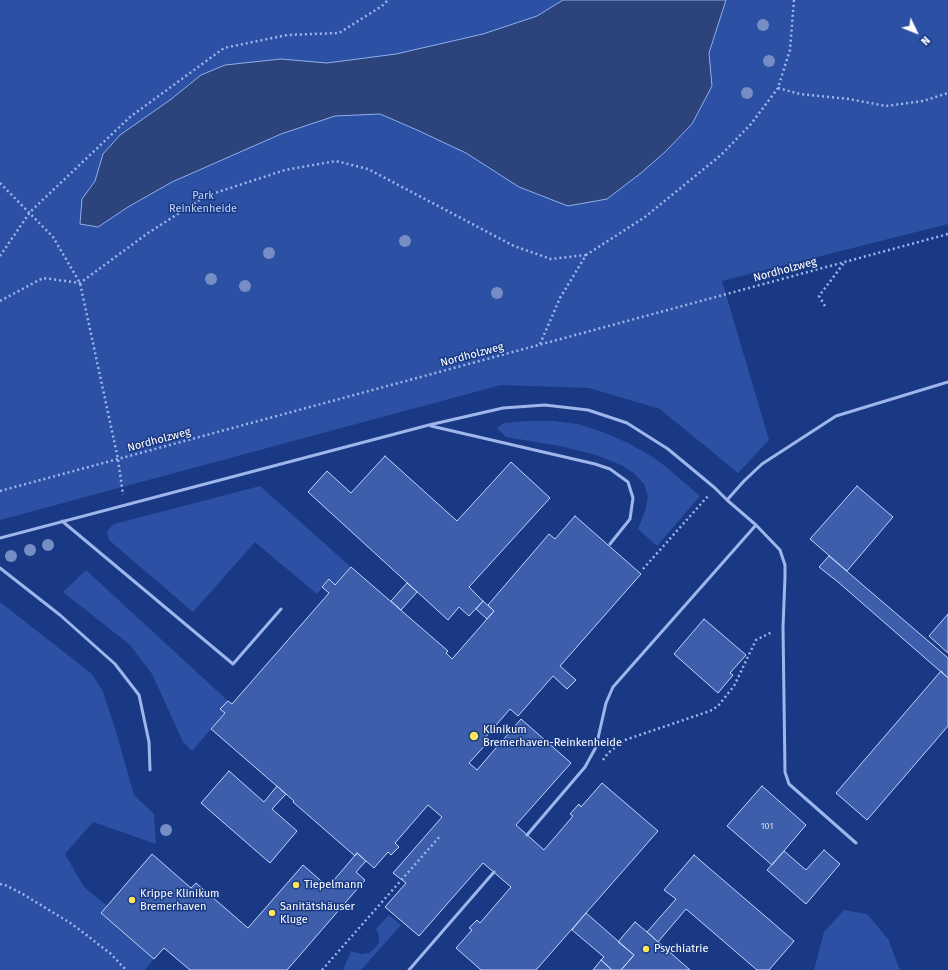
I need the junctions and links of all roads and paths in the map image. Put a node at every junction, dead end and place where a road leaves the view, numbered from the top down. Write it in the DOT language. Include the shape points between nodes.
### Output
graph roads {
  1 [pos="388,0"];
  2 [pos="794,0"];
  3 [pos="778,88"];
  4 [pos="948,93"];
  5 [pos="0,183"];
  6 [pos="30,212"];
  7 [pos="948,234"];
  8 [pos="586,255"];
  9 [pos="0,256"];
  10 [pos="845,262"];
  11 [pos="80,283"];
  12 [pos="0,301"];
  13 [pos="825,306"];
  14 [pos="540,345"];
  15 [pos="948,382"];
  16 [pos="429,425"];
  17 [pos="118,459"];
  18 [pos="715,488"];
  19 [pos="0,491"];
  20 [pos="727,500"];
  21 [pos="124,505"];
  22 [pos="62,521"];
  23 [pos="756,525"];
  24 [pos="0,538"];
  25 [pos="610,544"];
  26 [pos="0,568"];
  27 [pos="642,569"];
  28 [pos="281,609"];
  29 [pos="783,627"];
  30 [pos="599,765"];
  31 [pos="150,770"];
  32 [pos="441,835"];
  33 [pos="527,835"];
  34 [pos="856,843"];
  35 [pos="494,872"];
  36 [pos="0,884"];
  37 [pos="126,970"];
  38 [pos="322,970"];
  39 [pos="409,970"];
  1 -- 6 [label="path" via="338,34 287,35 224,48 130,117"];
  2 -- 3 [label="path" via="790,50"];
  3 -- 4 [label="path" via="800,94 886,106 923,101"];
  3 -- 8 [label="path" via="751,124 721,155 645,217"];
  5 -- 6 [label="path"];
  6 -- 9 [label="path"];
  6 -- 11 [label="path" via="53,237"];
  7 -- 10 [label="path, Nordholzweg"];
  8 -- 11 [label="path" via="551,259 514,246 368,169 336,161 285,170 206,196 148,233"];
  8 -- 14 [label="path" via="560,298"];
  10 -- 13 [label="path" via="818,296"];
  10 -- 14 [label="path, Nordholzweg"];
  11 -- 12 [label="path" via="44,278"];
  11 -- 17 [label="path"];
  14 -- 17 [label="path, Nordholzweg"];
  15 -- 20 [label="lane" via="836,416 762,464"];
  16 -- 18 [label="lane" via="503,408 545,405 588,410 627,423 668,449"];
  16 -- 21 [label="lane"];
  16 -- 25 [label="lane" via="595,464 610,470 628,482 633,498 630,520"];
  17 -- 19 [label="path, Nordholzweg"];
  17 -- 21 [label="path"];
  18 -- 20 [label="lane"];
  18 -- 27 [label="path"];
  20 -- 23 [label="lane"];
  21 -- 22 [label="lane"];
  22 -- 24 [label="lane"];
  22 -- 28 [label="lane" via="233,664"];
  23 -- 29 [label="lane" via="780,550 785,565"];
  23 -- 33 [label="lane" via="613,687 606,703 596,747 585,767"];
  26 -- 31 [label="lane" via="60,615 115,664 139,695 149,742"];
  29 -- 30 [label="path" via="756,640 734,686 718,706 625,740 608,753"];
  29 -- 34 [label="lane" via="785,772 789,784"];
  32 -- 38 [label="path"];
  35 -- 39 [label="lane"];
  36 -- 37 [label="path" via="22,893 72,924 111,954"];
}
